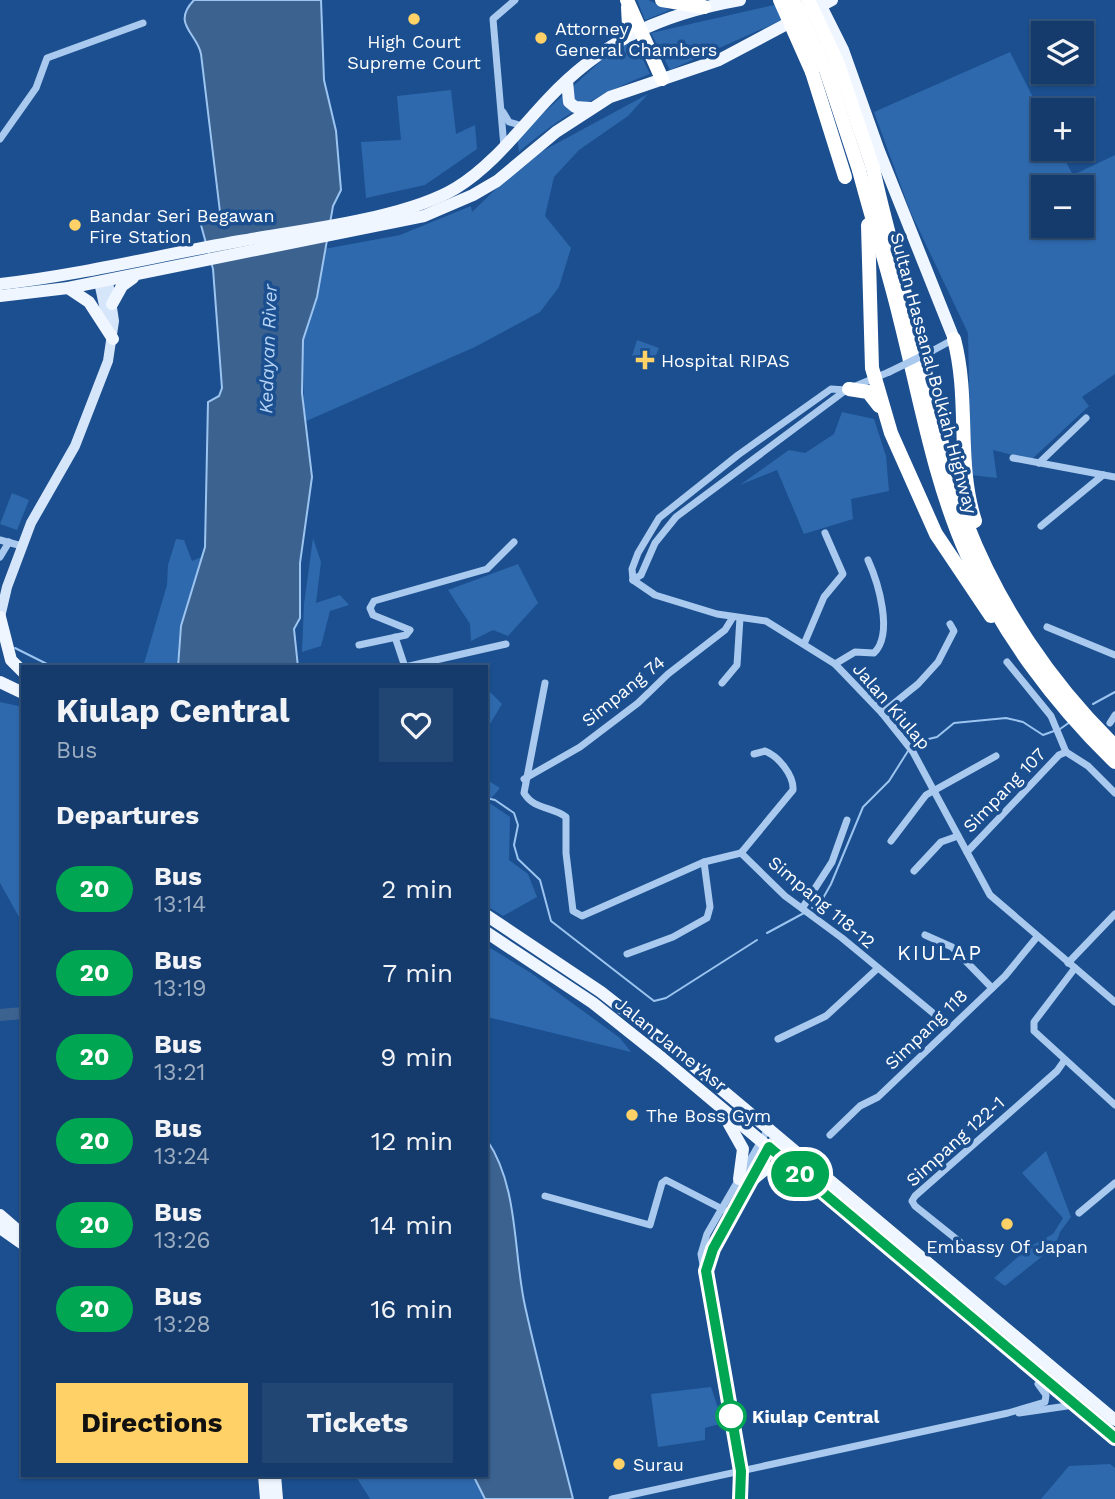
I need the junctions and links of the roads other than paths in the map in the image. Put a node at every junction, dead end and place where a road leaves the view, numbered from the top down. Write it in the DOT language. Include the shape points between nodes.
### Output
graph roads {
  1 [pos="515,0"];
  2 [pos="627,0"];
  3 [pos="636,0"];
  4 [pos="662,0"];
  5 [pos="740,0"];
  6 [pos="780,0"];
  7 [pos="793,0"];
  8 [pos="820,2"];
  9 [pos="704,7"];
  10 [pos="143,23"];
  11 [pos="644,28"];
  12 [pos="622,38"];
  13 [pos="665,78"];
  14 [pos="567,81"];
  15 [pos="590,108"];
  16 [pos="503,111"];
  17 [pos="524,127"];
  18 [pos="0,139"];
  19 [pos="505,148"];
  20 [pos="537,148"];
  21 [pos="866,169"];
  22 [pos="845,177"];
  23 [pos="864,189"];
  24 [pos="341,228"];
  25 [pos="204,254"];
  26 [pos="100,267"];
  27 [pos="143,273"];
  28 [pos="103,281"];
  29 [pos="0,284"];
  30 [pos="68,288"];
  31 [pos="0,296"];
  32 [pos="112,304"];
  33 [pos="113,339"];
  34 [pos="954,340"];
  35 [pos="874,379"];
  36 [pos="847,390"];
  37 [pos="1086,418"];
  38 [pos="891,433"];
  39 [pos="1013,458"];
  40 [pos="1039,463"];
  41 [pos="1103,475"];
  42 [pos="1115,477"];
  43 [pos="1041,526"];
  44 [pos="825,533"];
  45 [pos="0,540"];
  46 [pos="9,542"];
  47 [pos="514,542"];
  48 [pos="22,546"];
  49 [pos="0,557"];
  50 [pos="868,560"];
  51 [pos="633,580"];
  52 [pos="3,592"];
  53 [pos="1008,607"];
  54 [pos="0,617"];
  55 [pos="736,618"];
  56 [pos="950,624"];
  57 [pos="1047,627"];
  58 [pos="395,637"];
  59 [pos="506,644"];
  60 [pos="804,644"];
  61 [pos="359,645"];
  62 [pos="1115,655"];
  63 [pos="1007,662"];
  64 [pos="0,663"];
  65 [pos="835,664"];
  66 [pos="404,665"];
  67 [pos="414,665"];
  68 [pos="21,671"];
  69 [pos="21,672"];
  70 [pos="1040,677"];
  71 [pos="0,682"];
  72 [pos="545,683"];
  73 [pos="722,683"];
  74 [pos="0,692"];
  75 [pos="21,694"];
  76 [pos="21,695"];
  77 [pos="882,713"];
  78 [pos="1115,715"];
  79 [pos="1110,723"];
  80 [pos="1115,746"];
  81 [pos="1066,752"];
  82 [pos="754,754"];
  83 [pos="996,756"];
  84 [pos="1115,762"];
  85 [pos="524,779"];
  86 [pos="934,788"];
  87 [pos="1115,793"];
  88 [pos="847,820"];
  89 [pos="958,836"];
  90 [pos="891,841"];
  91 [pos="967,852"];
  92 [pos="741,853"];
  93 [pos="704,862"];
  94 [pos="914,871"];
  95 [pos="803,907"];
  96 [pos="1115,914"];
  97 [pos="488,916"];
  98 [pos="488,933"];
  99 [pos="926,935"];
  100 [pos="1037,937"];
  101 [pos="627,954"];
  102 [pos="1072,965"];
  103 [pos="877,969"];
  104 [pos="992,988"];
  105 [pos="1115,1002"];
  106 [pos="950,1027"];
  107 [pos="778,1039"];
  108 [pos="1064,1061"];
  109 [pos="715,1102"];
  110 [pos="1115,1105"];
  111 [pos="830,1135"];
  112 [pos="768,1138"];
  113 [pos="800,1174"];
  114 [pos="743,1181"];
  115 [pos="1115,1183"];
  116 [pos="545,1196"];
  117 [pos="722,1207"];
  118 [pos="732,1213"];
  119 [pos="1079,1213"];
  120 [pos="0,1215"];
  121 [pos="858,1223"];
  122 [pos="0,1228"];
  123 [pos="21,1233"];
  124 [pos="960,1242"];
  125 [pos="21,1243"];
  126 [pos="706,1271"];
  127 [pos="1038,1384"];
  128 [pos="1067,1406"];
  129 [pos="1008,1413"];
  130 [pos="1112,1429"];
  131 [pos="741,1471"];
  132 [pos="264,1477"];
  133 [pos="275,1477"];
  134 [pos="266,1499"];
  135 [pos="277,1499"];
  136 [pos="612,1499"];
  137 [pos="740,1499"];
  1 -- 16 [label="street" via="494,19"];
  2 -- 11 [label="highway"];
  2 -- 12 [label="highway" via="631,17"];
  3 -- 11 [label="highway"];
  4 -- 9 [label="highway"];
  5 -- 9 [label="main road"];
  6 -- 22 [label="highway, bridge" via="812,72"];
  7 -- 21 [label="highway, Sultan Hassanal Bolkiah Highway, bridge"];
  8 -- 13 [label="main road" via="719,60"];
  8 -- 21 [label="highway, Sultan Hassanal Bolkiah Highway, bridge"];
  8 -- 34 [label="main road" via="857,85"];
  9 -- 11 [label="main road"];
  10 -- 18 [label="street" via="47,58 32,95"];
  11 -- 12 [label="main road"];
  11 -- 13 [label="highway"];
  12 -- 14 [label="main road"];
  13 -- 15 [label="main road"];
  14 -- 15 [label="main road" via="569,102"];
  14 -- 17 [label="main road"];
  15 -- 20 [label="main road"];
  16 -- 17 [label="street" via="509,122"];
  16 -- 19 [label="street"];
  17 -- 19 [label="main road"];
  19 -- 20 [label="main road" via="520,154"];
  19 -- 24 [label="main road" via="471,177 437,197"];
  20 -- 24 [label="main road" via="497,181 445,208"];
  21 -- 23 [label="highway, Sultan Hassanal Bolkiah Highway"];
  21 -- 53 [label="highway, Sultan Hassanal Bolkiah Highway" via="957,493 984,562"];
  23 -- 35 [label="highway"];
  23 -- 70 [label="highway, Sultan Hassanal Bolkiah Highway" via="954,523 981,583"];
  24 -- 25 [label="main road"];
  25 -- 26 [label="main road"];
  25 -- 27 [label="main road"];
  26 -- 28 [label="main road"];
  26 -- 29 [label="main road"];
  27 -- 28 [label="main road"];
  27 -- 32 [label="main road" via="122,286"];
  28 -- 30 [label="main road"];
  28 -- 32 [label="main road"];
  28 -- 33 [label="main road"];
  30 -- 31 [label="main road"];
  30 -- 33 [label="main road" via="89,302"];
  32 -- 33 [label="main road"];
  33 -- 48 [label="main road" via="80,434"];
  34 -- 35 [label="street, bridge"];
  34 -- 53 [label="highway" via="962,376 963,449 972,513"];
  35 -- 36 [label="street"];
  35 -- 38 [label="highway"];
  36 -- 38 [label="highway" via="873,395"];
  36 -- 51 [label="street" via="676,517 655,543 641,575"];
  36 -- 51 [label="street" via="831,389 659,518 638,553"];
  37 -- 40 [label="street"];
  38 -- 70 [label="highway" via="936,534 1009,643"];
  39 -- 40 [label="street"];
  40 -- 41 [label="street"];
  41 -- 42 [label="street"];
  41 -- 43 [label="street"];
  44 -- 60 [label="street" via="843,574 824,597"];
  45 -- 46 [label="street"];
  46 -- 48 [label="street"];
  46 -- 49 [label="street"];
  47 -- 58 [label="street" via="487,569 371,604 373,615 409,628 409,633"];
  48 -- 52 [label="main road"];
  50 -- 65 [label="street" via="883,606 881,642 874,653 855,652"];
  51 -- 55 [label="street, Jalan Kiulap" via="655,595"];
  52 -- 54 [label="main road"];
  53 -- 80 [label="highway, Sultan Hassanal Bolkiah Highway" via="1064,691"];
  54 -- 68 [label="main road" via="11,660"];
  55 -- 60 [label="street, Jalan Kiulap" via="766,621"];
  55 -- 73 [label="street" via="737,665"];
  55 -- 85 [label="street, Simpang 74" via="580,747"];
  56 -- 77 [label="street" via="954,631 938,662"];
  57 -- 62 [label="street"];
  58 -- 61 [label="street"];
  58 -- 66 [label="street"];
  59 -- 67 [label="street"];
  60 -- 65 [label="street, Jalan Kiulap"];
  63 -- 81 [label="street, Simpang 107" via="1051,716"];
  64 -- 69 [label="main road"];
  65 -- 77 [label="street, Jalan Kiulap"];
  70 -- 84 [label="highway, Sultan Hassanal Bolkiah Highway"];
  71 -- 75 [label="main road"];
  72 -- 85 [label="street"];
  74 -- 76 [label="main road"];
  77 -- 86 [label="street, Jalan Kiulap"];
  78 -- 79 [label="street"];
  81 -- 87 [label="street, Simpang 107" via="1080,759"];
  81 -- 91 [label="street, Simpang 107"];
  82 -- 92 [label="street" via="771,753 791,776 793,790"];
  83 -- 86 [label="street"];
  85 -- 93 [label="street" via="528,801 566,817 566,853 577,915"];
  86 -- 89 [label="street, Jalan Kiulap"];
  86 -- 90 [label="street"];
  88 -- 95 [label="street" via="832,862"];
  89 -- 91 [label="street, Jalan Kiulap"];
  89 -- 94 [label="street" via="941,842"];
  91 -- 100 [label="street, Jalan Kiulap" via="990,895"];
  92 -- 93 [label="street"];
  92 -- 95 [label="street, Simpang 118-12" via="785,896"];
  93 -- 101 [label="street" via="710,907 707,918"];
  95 -- 103 [label="street, Simpang 118-12"];
  96 -- 102 [label="street"];
  97 -- 112 [label="main road, Jalan Jame 'Asr" via="628,1013"];
  98 -- 109 [label="main road, Jalan Jame 'Asr" via="593,1003"];
  99 -- 104 [label="street" via="952,947"];
  100 -- 102 [label="street, Jalan Kiulap"];
  100 -- 104 [label="street, Simpang 118"];
  102 -- 105 [label="street, Jalan Kiulap"];
  102 -- 108 [label="street" via="1034,1022 1036,1035"];
  103 -- 106 [label="street, Simpang 118-12"];
  103 -- 107 [label="street" via="826,1016"];
  104 -- 106 [label="street, Simpang 118"];
  106 -- 111 [label="street, Simpang 118" via="878,1097 860,1106"];
  108 -- 110 [label="street"];
  108 -- 124 [label="street, Simpang 122-1" via="912,1201"];
  109 -- 112 [label="main road, Jalan Jame 'Asr"];
  109 -- 114 [label="main road" via="743,1149"];
  112 -- 113 [label="main road, Jalan Jame 'Asr"];
  112 -- 114 [label="street"];
  112 -- 130 [label="main road, Jalan Jame 'Asr" via="1065,1378"];
  113 -- 114 [label="main road" via="767,1168"];
  113 -- 121 [label="main road, Jalan Jame 'Asr"];
  114 -- 117 [label="street"];
  114 -- 118 [label="street"];
  115 -- 119 [label="street"];
  116 -- 117 [label="street" via="650,1225 666,1180"];
  117 -- 118 [label="street"];
  117 -- 126 [label="street" via="703,1246"];
  118 -- 126 [label="street"];
  120 -- 123 [label="main road"];
  121 -- 127 [label="main road" via="922,1286"];
  121 -- 130 [label="main road, Jalan Jame 'Asr"];
  122 -- 125 [label="main road"];
  126 -- 131 [label="street"];
  127 -- 128 [label="main road"];
  127 -- 129 [label="street" via="1045,1402"];
  128 -- 129 [label="street"];
  128 -- 130 [label="main road" via="1090,1424"];
  129 -- 131 [label="street"];
  131 -- 136 [label="street"];
  131 -- 137 [label="street"];
  132 -- 134 [label="main road"];
  133 -- 135 [label="main road"];
}
